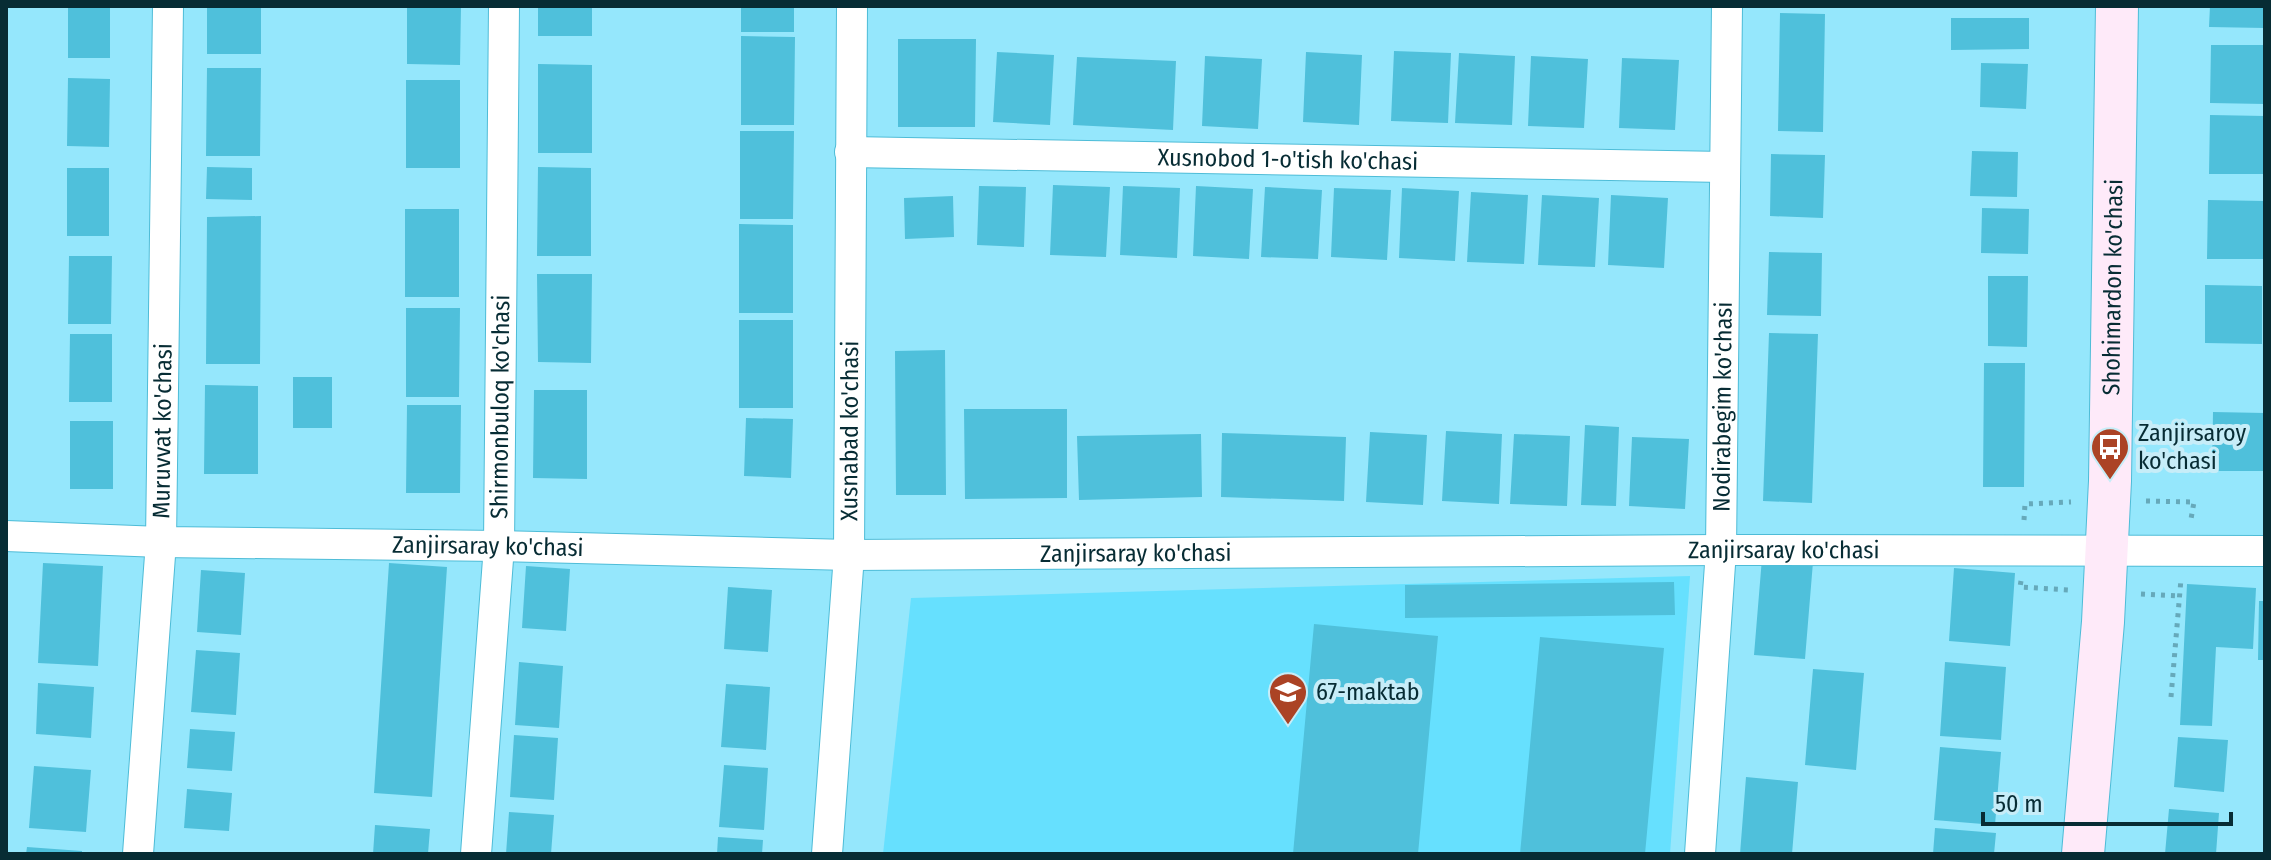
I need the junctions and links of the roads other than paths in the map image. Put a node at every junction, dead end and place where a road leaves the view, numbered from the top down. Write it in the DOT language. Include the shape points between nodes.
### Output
graph roads {
  1 [pos="168,6"];
  2 [pos="504,6"];
  3 [pos="852,6"];
  4 [pos="1727,6"];
  5 [pos="2117,6"];
  6 [pos="850,152"];
  7 [pos="1725,167"];
  8 [pos="6,536"];
  9 [pos="161,542"];
  10 [pos="499,546"];
  11 [pos="2107,549"];
  12 [pos="1721,550"];
  13 [pos="2265,551"];
  14 [pos="849,555"];
  15 [pos="138,854"];
  16 [pos="476,854"];
  17 [pos="827,854"];
  18 [pos="1700,854"];
  19 [pos="2083,854"];
  1 -- 9 [label="street, Muruvvat ko'chasi"];
  2 -- 10 [label="street, Shirmonbuloq ko'chasi"];
  3 -- 6 [label="street, Xusnabad ko'chasi"];
  4 -- 7 [label="street, Nodirabegim ko'chasi"];
  5 -- 11 [label="main road, Shohimardon ko'chasi"];
  6 -- 7 [label="street, Xusnobod 1-o'tish ko'chasi"];
  6 -- 14 [label="street, Xusnabad ko'chasi"];
  7 -- 12 [label="street, Nodirabegim ko'chasi"];
  8 -- 9 [label="street, Zanjirsaray ko'chasi"];
  9 -- 10 [label="street, Zanjirsaray ko'chasi"];
  9 -- 15 [label="street, Muruvvat ko'chasi"];
  10 -- 14 [label="street, Zanjirsaray ko'chasi"];
  10 -- 16 [label="street, Shirmonbuloq ko'chasi"];
  11 -- 12 [label="street, Zanjirsaray ko'chasi"];
  11 -- 13 [label="street, Zanjirsaray ko'chasi"];
  11 -- 19 [label="main road, Shohimardon ko'chasi"];
  12 -- 14 [label="street, Zanjirsaray ko'chasi"];
  12 -- 18 [label="street, Nodirabegim ko'chasi"];
  14 -- 17 [label="street, Xusnabad ko'chasi"];
}
